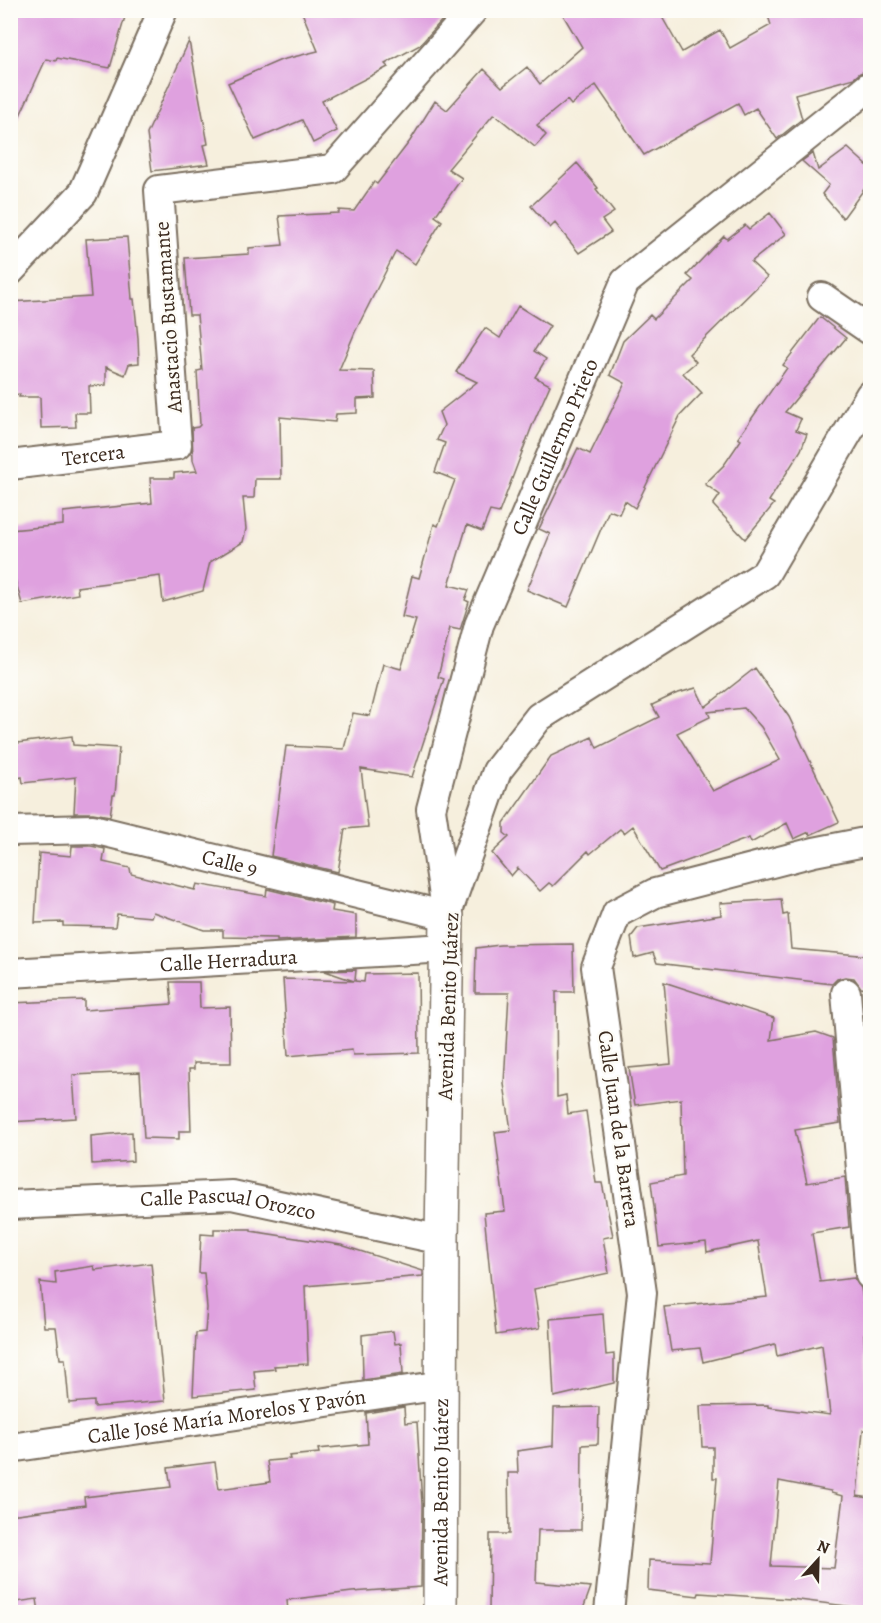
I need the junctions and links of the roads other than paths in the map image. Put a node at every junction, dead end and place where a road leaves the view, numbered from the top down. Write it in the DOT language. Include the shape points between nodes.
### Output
graph roads {
  1 [pos="162,10"];
  2 [pos="473,10"];
  3 [pos="870,86"];
  4 [pos="10,271"];
  5 [pos="822,297"];
  6 [pos="870,330"];
  7 [pos="870,395"];
  8 [pos="177,445"];
  9 [pos="10,465"];
  10 [pos="10,831"];
  11 [pos="870,841"];
  12 [pos="447,916"];
  13 [pos="447,948"];
  14 [pos="10,973"];
  15 [pos="846,993"];
  16 [pos="10,1204"];
  17 [pos="868,1219"];
  18 [pos="442,1240"];
  19 [pos="870,1275"];
  20 [pos="443,1385"];
  21 [pos="10,1448"];
  22 [pos="440,1612"];
  23 [pos="609,1612"];
  1 -- 4 [label="street" via="83,193"];
  2 -- 8 [label="street, Anastacio Bustamante" via="333,169 159,190"];
  3 -- 12 [label="street, Calle Guillermo Prieto" via="625,282 479,625 431,809"];
  5 -- 6 [label="street"];
  7 -- 12 [label="street, Avenida Benito Juárez" via="765,574 539,717 497,771"];
  8 -- 9 [label="street, Tercera"];
  10 -- 12 [label="street, Calle 9" via="93,829"];
  11 -- 23 [label="street, Calle Juan de la Barrera" via="655,893 617,913 596,967 642,1293"];
  12 -- 13 [label="street, Avenida Benito Juárez"];
  13 -- 14 [label="street, Calle Herradura"];
  13 -- 18 [label="street, Avenida Benito Juárez"];
  15 -- 17 [label="street"];
  16 -- 18 [label="street, Calle Pascual Orozco" via="232,1195"];
  17 -- 19 [label="street"];
  18 -- 20 [label="street, Avenida Benito Juárez"];
  20 -- 21 [label="street, Calle José María Morelos Y Pavón"];
  20 -- 22 [label="street, Avenida Benito Juárez"];
}
